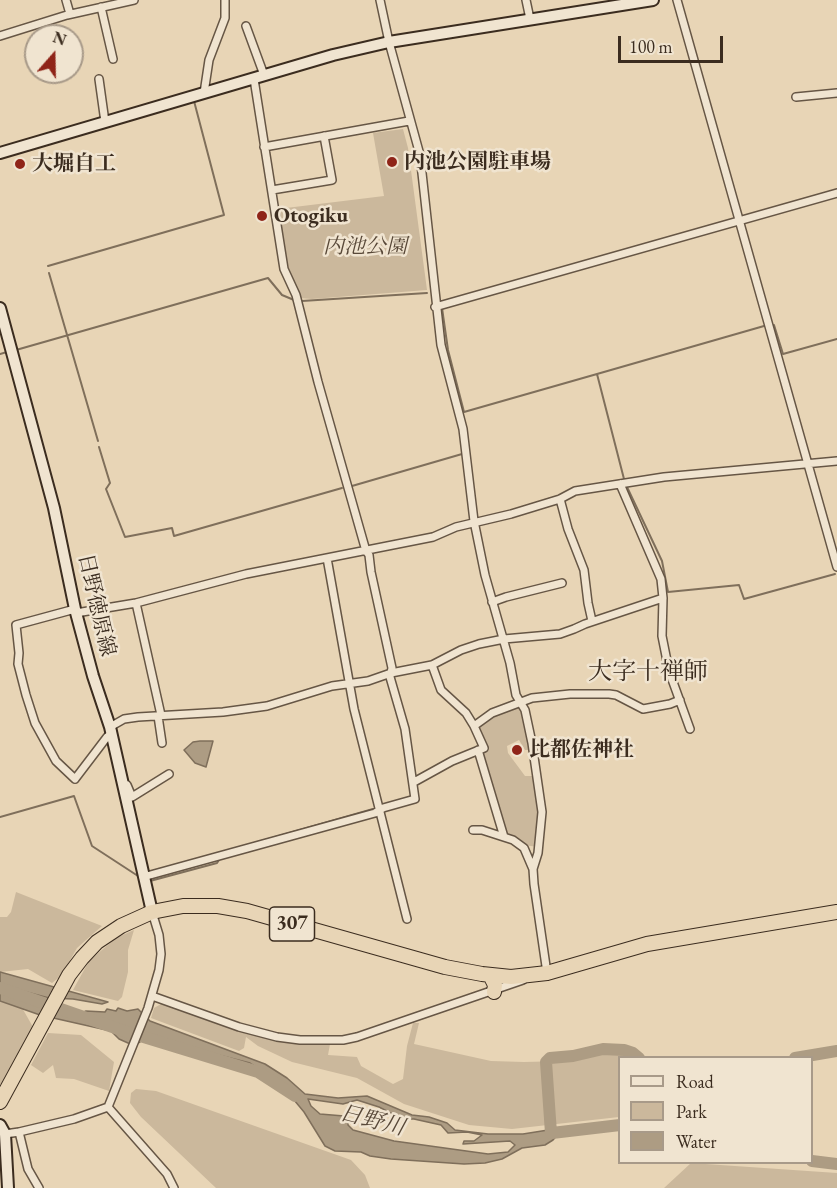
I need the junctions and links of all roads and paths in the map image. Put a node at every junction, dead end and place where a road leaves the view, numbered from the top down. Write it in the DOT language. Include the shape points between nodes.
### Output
graph roads {
  1 [pos="66,0"];
  2 [pos="134,0"];
  3 [pos="225,0"];
  4 [pos="380,0"];
  5 [pos="526,0"];
  6 [pos="653,0"];
  7 [pos="677,0"];
  8 [pos="610,3"];
  9 [pos="101,7"];
  10 [pos="69,14"];
  11 [pos="530,19"];
  12 [pos="246,26"];
  13 [pos="0,36"];
  14 [pos="389,42"];
  15 [pos="113,59"];
  16 [pos="259,77"];
  17 [pos="99,79"];
  18 [pos="204,93"];
  19 [pos="837,93"];
  20 [pos="796,97"];
  21 [pos="409,121"];
  22 [pos="105,122"];
  23 [pos="324,136"];
  24 [pos="264,147"];
  25 [pos="0,153"];
  26 [pos="272,190"];
  27 [pos="837,193"];
  28 [pos="740,220"];
  29 [pos="435,307"];
  30 [pos="0,308"];
  31 [pos="837,461"];
  32 [pos="808,464"];
  33 [pos="620,484"];
  34 [pos="561,499"];
  35 [pos="474,521"];
  36 [pos="366,551"];
  37 [pos="327,558"];
  38 [pos="837,567"];
  39 [pos="562,583"];
  40 [pos="663,598"];
  41 [pos="492,602"];
  42 [pos="136,603"];
  43 [pos="75,611"];
  44 [pos="592,621"];
  45 [pos="504,639"];
  46 [pos="432,665"];
  47 [pos="391,673"];
  48 [pos="350,684"];
  49 [pos="680,700"];
  50 [pos="520,702"];
  51 [pos="160,715"];
  52 [pos="474,726"];
  53 [pos="690,729"];
  54 [pos="111,730"];
  55 [pos="162,743"];
  56 [pos="478,750"];
  57 [pos="169,774"];
  58 [pos="122,780"];
  59 [pos="414,782"];
  60 [pos="379,811"];
  61 [pos="473,830"];
  62 [pos="504,837"];
  63 [pos="533,869"];
  64 [pos="143,877"];
  65 [pos="152,912"];
  66 [pos="837,912"];
  67 [pos="407,919"];
  68 [pos="541,974"];
  69 [pos="490,975"];
  70 [pos="494,992"];
  71 [pos="152,996"];
  72 [pos="0,1102"];
  73 [pos="108,1107"];
  74 [pos="2,1129"];
  75 [pos="19,1132"];
  76 [pos="8,1188"];
  77 [pos="39,1188"];
  78 [pos="174,1188"];
  1 -- 10 [label="street"];
  2 -- 9 [label="street"];
  3 -- 18 [label="street" via="225,18 209,60"];
  4 -- 14 [label="street"];
  5 -- 11 [label="street"];
  6 -- 8 [label="street"];
  7 -- 28 [label="street"];
  8 -- 11 [label="street"];
  9 -- 10 [label="street"];
  9 -- 15 [label="street"];
  10 -- 13 [label="street"];
  11 -- 14 [label="street"];
  12 -- 16 [label="street"];
  14 -- 16 [label="street"];
  14 -- 21 [label="street"];
  16 -- 18 [label="street"];
  16 -- 24 [label="street"];
  17 -- 22 [label="street"];
  18 -- 22 [label="street"];
  19 -- 20 [label="street"];
  21 -- 23 [label="street"];
  21 -- 29 [label="street" via="420,156"];
  22 -- 25 [label="street"];
  23 -- 24 [label="street"];
  23 -- 26 [label="street" via="332,180"];
  24 -- 26 [label="street"];
  26 -- 36 [label="street" via="284,269 296,295"];
  27 -- 28 [label="street"];
  28 -- 29 [label="street"];
  28 -- 32 [label="street"];
  29 -- 35 [label="street" via="463,429"];
  30 -- 43 [label="street, 日野徳原線" via="54,508"];
  31 -- 32 [label="street"];
  32 -- 33 [label="street"];
  32 -- 38 [label="street"];
  33 -- 34 [label="street" via="576,491"];
  33 -- 40 [label="street" via="655,562"];
  34 -- 35 [label="street"];
  34 -- 44 [label="street" via="585,570"];
  35 -- 36 [label="street" via="433,537"];
  35 -- 41 [label="street"];
  36 -- 37 [label="street"];
  36 -- 47 [label="street"];
  37 -- 42 [label="street" via="246,574"];
  37 -- 48 [label="street"];
  39 -- 41 [label="street"];
  40 -- 44 [label="street"];
  40 -- 49 [label="street" via="662,636"];
  41 -- 45 [label="street"];
  42 -- 43 [label="street"];
  42 -- 51 [label="street"];
  43 -- 54 [label="street, 日野徳原線"];
  43 -- 54 [label="street" via="16,626 18,664 26,695 35,723 56,761 75,779"];
  44 -- 45 [label="street" via="560,634"];
  45 -- 46 [label="street" via="461,650"];
  45 -- 50 [label="street"];
  46 -- 47 [label="street"];
  46 -- 52 [label="street" via="441,690"];
  47 -- 48 [label="street"];
  47 -- 59 [label="street"];
  48 -- 51 [label="street" via="267,706"];
  48 -- 60 [label="street"];
  49 -- 50 [label="street" via="643,709 609,694 548,696"];
  49 -- 53 [label="street"];
  50 -- 52 [label="street" via="492,713"];
  50 -- 63 [label="street" via="532,743 542,812"];
  51 -- 54 [label="street" via="124,719"];
  51 -- 55 [label="street"];
  52 -- 56 [label="street" via="484,748"];
  54 -- 58 [label="street, 日野徳原線"];
  56 -- 59 [label="street"];
  56 -- 62 [label="street"];
  57 -- 58 [label="street" via="132,797 126,780"];
  58 -- 64 [label="street, 日野徳原線"];
  59 -- 60 [label="street" via="416,799"];
  60 -- 64 [label="street"];
  60 -- 67 [label="street"];
  61 -- 62 [label="street"];
  62 -- 63 [label="street" via="524,848"];
  63 -- 68 [label="street"];
  64 -- 65 [label="street, 日野徳原線"];
  65 -- 69 [label="highway, 307" via="183,906 247,911 445,967"];
  65 -- 71 [label="street" via="161,954"];
  65 -- 72 [label="highway, 307" via="97,942 69,975"];
  66 -- 68 [label="highway, 307" via="647,944"];
  68 -- 69 [label="highway, 307"];
  68 -- 70 [label="street"];
  69 -- 70 [label="highway"];
  70 -- 71 [label="street" via="357,1037 331,1040 277,1037"];
  71 -- 73 [label="street"];
  73 -- 75 [label="street"];
  73 -- 78 [label="street" via="167,1174"];
  74 -- 75 [label="street"];
  74 -- 76 [label="street"];
  75 -- 77 [label="street" via="28,1169"];
}
